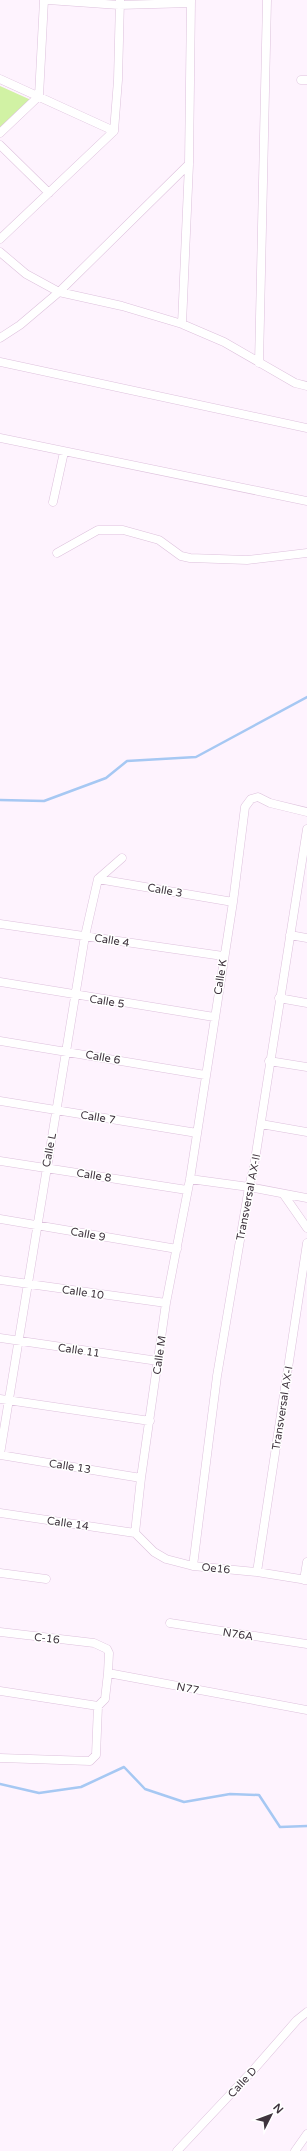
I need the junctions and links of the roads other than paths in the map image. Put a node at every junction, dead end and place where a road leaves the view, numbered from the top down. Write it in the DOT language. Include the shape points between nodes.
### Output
graph roads {
  1 [pos="44,0"];
  2 [pos="48,0"];
  3 [pos="267,0"];
  4 [pos="119,2"];
  5 [pos="191,2"];
  6 [pos="0,79"];
  7 [pos="39,96"];
  8 [pos="114,131"];
  9 [pos="0,134"];
  10 [pos="0,145"];
  11 [pos="189,164"];
  12 [pos="49,193"];
  13 [pos="0,239"];
  14 [pos="0,252"];
  15 [pos="59,292"];
  16 [pos="182,324"];
  17 [pos="0,338"];
  18 [pos="0,362"];
  19 [pos="259,363"];
  20 [pos="307,386"];
  21 [pos="307,428"];
  22 [pos="0,438"];
  23 [pos="64,452"];
  24 [pos="307,501"];
  25 [pos="53,502"];
  26 [pos="57,553"];
  27 [pos="307,553"];
  28 [pos="307,812"];
  29 [pos="307,829"];
  30 [pos="122,858"];
  31 [pos="303,874"];
  32 [pos="98,879"];
  33 [pos="233,902"];
  34 [pos="0,924"];
  35 [pos="290,935"];
  36 [pos="85,936"];
  37 [pos="307,938"];
  38 [pos="223,956"];
  39 [pos="0,982"];
  40 [pos="76,996"];
  41 [pos="279,998"];
  42 [pos="307,1003"];
  43 [pos="214,1017"];
  44 [pos="0,1041"];
  45 [pos="65,1051"];
  46 [pos="269,1061"];
  47 [pos="307,1067"];
  48 [pos="205,1075"];
  49 [pos="0,1101"];
  50 [pos="57,1110"];
  51 [pos="261,1124"];
  52 [pos="307,1132"];
  53 [pos="197,1133"];
  54 [pos="0,1161"];
  55 [pos="46,1168"];
  56 [pos="190,1179"];
  57 [pos="248,1187"];
  58 [pos="188,1190"];
  59 [pos="284,1195"];
  60 [pos="307,1198"];
  61 [pos="0,1219"];
  62 [pos="37,1225"];
  63 [pos="307,1228"];
  64 [pos="307,1243"];
  65 [pos="177,1249"];
  66 [pos="0,1280"];
  67 [pos="27,1284"];
  68 [pos="166,1303"];
  69 [pos="0,1338"];
  70 [pos="18,1341"];
  71 [pos="158,1361"];
  72 [pos="0,1399"];
  73 [pos="10,1401"];
  74 [pos="150,1421"];
  75 [pos="0,1454"];
  76 [pos="140,1478"];
  77 [pos="0,1513"];
  78 [pos="135,1533"];
  79 [pos="307,1562"];
  80 [pos="193,1566"];
  81 [pos="256,1572"];
  82 [pos="0,1573"];
  83 [pos="46,1579"];
  84 [pos="306,1580"];
  85 [pos="170,1623"];
  86 [pos="0,1632"];
  87 [pos="307,1644"];
  88 [pos="108,1673"];
  89 [pos="0,1691"];
  90 [pos="98,1706"];
  91 [pos="307,1710"];
  92 [pos="0,1758"];
  93 [pos="307,2012"];
  94 [pos="307,2134"];
  95 [pos="177,2151"];
  96 [pos="295,2151"];
  1 -- 7 [label="street"];
  2 -- 4 [label="street"];
  3 -- 19 [label="street"];
  4 -- 5 [label="street"];
  4 -- 8 [label="street" via="118,80"];
  5 -- 11 [label="street"];
  6 -- 7 [label="street"];
  7 -- 8 [label="street"];
  7 -- 9 [label="street"];
  8 -- 12 [label="street"];
  10 -- 12 [label="street"];
  11 -- 15 [label="street"];
  11 -- 16 [label="street"];
  12 -- 13 [label="street"];
  14 -- 15 [label="street" via="26,274"];
  15 -- 16 [label="street" via="122,306"];
  15 -- 17 [label="street" via="20,325"];
  16 -- 19 [label="street" via="224,342"];
  18 -- 21 [label="street"];
  19 -- 20 [label="street" via="295,383"];
  22 -- 23 [label="street"];
  23 -- 24 [label="street"];
  23 -- 25 [label="street"];
  26 -- 27 [label="street" via="98,530 123,530 159,540 181,556 190,558 247,560"];
  28 -- 33 [label="street, Calle K" via="255,797 247,803"];
  29 -- 31 [label="street, Transversal AX-II"];
  30 -- 32 [label="street"];
  31 -- 35 [label="street, Transversal AX-II"];
  32 -- 33 [label="street, Calle 3"];
  32 -- 36 [label="street, Calle L"];
  33 -- 38 [label="street, Calle K"];
  34 -- 36 [label="street, Calle 4"];
  35 -- 37 [label="street"];
  35 -- 41 [label="street, Transversal AX-II"];
  36 -- 38 [label="street, Calle 4"];
  36 -- 40 [label="street, Calle L"];
  38 -- 43 [label="street, Calle K"];
  39 -- 40 [label="street, Calle 5"];
  40 -- 43 [label="street, Calle 5"];
  40 -- 45 [label="street, Calle L"];
  41 -- 42 [label="street"];
  41 -- 46 [label="street, Transversal AX-II"];
  43 -- 48 [label="street, Calle K"];
  44 -- 45 [label="street, Calle 6"];
  45 -- 48 [label="street, Calle 6"];
  45 -- 50 [label="street, Calle L"];
  46 -- 47 [label="street"];
  46 -- 51 [label="street, Transversal AX-II"];
  48 -- 53 [label="street, Calle K"];
  49 -- 50 [label="street, Calle 7"];
  50 -- 53 [label="street, Calle 7"];
  50 -- 55 [label="street, Calle L"];
  51 -- 52 [label="street"];
  51 -- 57 [label="street, Transversal AX-II"];
  53 -- 56 [label="street, Calle K"];
  54 -- 55 [label="street, Calle 8"];
  55 -- 58 [label="street, Calle 8"];
  55 -- 62 [label="street, Calle L"];
  56 -- 57 [label="street"];
  56 -- 58 [label="street, Calle M"];
  57 -- 59 [label="street"];
  57 -- 80 [label="street, Transversal AX-II" via="217,1376"];
  58 -- 65 [label="street, Calle M"];
  59 -- 60 [label="street"];
  59 -- 63 [label="street"];
  61 -- 62 [label="street, Calle 9"];
  62 -- 65 [label="street, Calle 9"];
  62 -- 67 [label="street, Calle L"];
  64 -- 81 [label="street, Transversal AX-I"];
  65 -- 68 [label="street, Calle M"];
  66 -- 67 [label="street, Calle 10"];
  67 -- 68 [label="street, Calle 10"];
  67 -- 70 [label="street, Calle L"];
  68 -- 71 [label="street, Calle M"];
  69 -- 70 [label="street, Calle 11"];
  70 -- 71 [label="street, Calle 11"];
  70 -- 73 [label="street, Calle L"];
  71 -- 74 [label="street, Calle M"];
  72 -- 73 [label="street"];
  73 -- 74 [label="street"];
  73 -- 75 [label="street, Calle L"];
  74 -- 76 [label="street, Calle M"];
  75 -- 76 [label="street, Calle 13"];
  76 -- 78 [label="street, Calle M"];
  77 -- 78 [label="street, Calle 14"];
  78 -- 80 [label="street, Oe16" via="154,1552 166,1559"];
  79 -- 84 [label="street"];
  80 -- 81 [label="street, Oe16"];
  81 -- 84 [label="street, Oe16"];
  82 -- 83 [label="street"];
  85 -- 87 [label="street, N76A"];
  86 -- 88 [label="street, C-16" via="94,1644 107,1649 109,1653"];
  88 -- 90 [label="street" via="105,1699"];
  88 -- 91 [label="street, N77"];
  89 -- 90 [label="street"];
  90 -- 92 [label="street" via="96,1755 90,1761"];
  93 -- 95 [label="street, Calle D"];
  94 -- 96 [label="street"];
}
